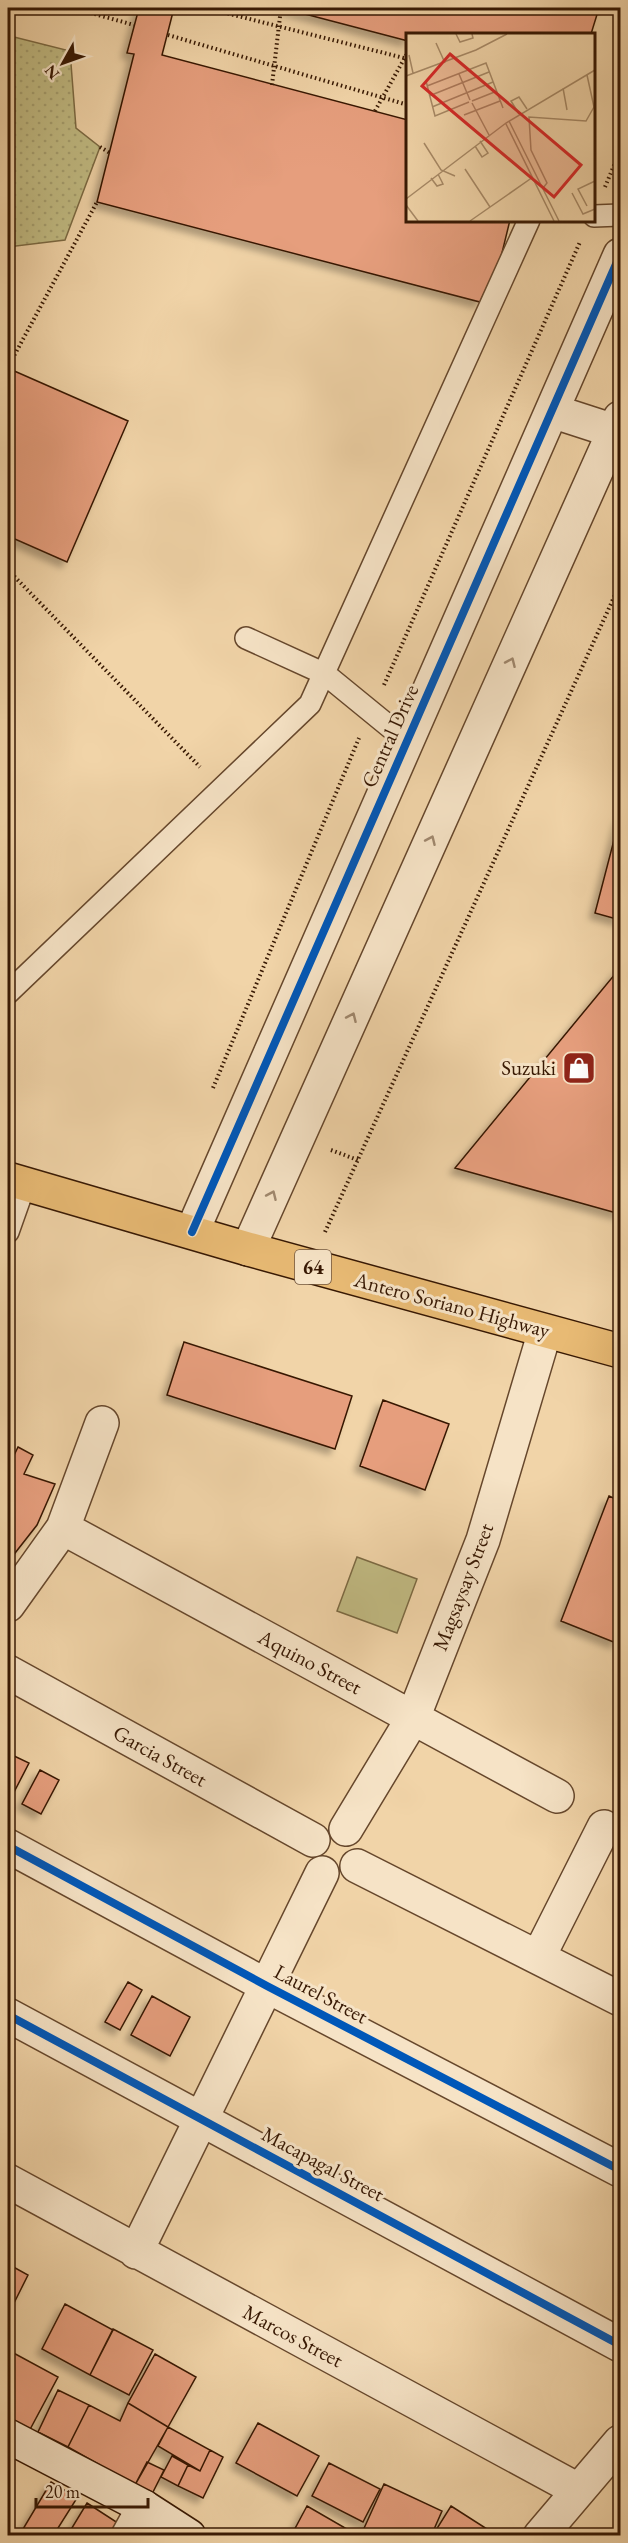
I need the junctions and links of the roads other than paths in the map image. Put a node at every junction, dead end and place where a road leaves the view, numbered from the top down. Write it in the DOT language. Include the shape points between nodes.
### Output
graph roads {
  1 [pos="621,215"];
  2 [pos="595,216"];
  3 [pos="529,222"];
  4 [pos="621,255"];
  5 [pos="552,411"];
  6 [pos="618,427"];
  7 [pos="246,638"];
  8 [pos="325,674"];
  9 [pos="407,741"];
  10 [pos="8,993"];
  11 [pos="16,1182"];
  12 [pos="8,1232"];
  13 [pos="192,1232"];
  14 [pos="248,1249"];
  15 [pos="545,1331"];
  16 [pos="621,1351"];
  17 [pos="102,1423"];
  18 [pos="63,1528"];
  19 [pos="8,1605"];
  20 [pos="8,1672"];
  21 [pos="413,1718"];
  22 [pos="557,1796"];
  23 [pos="604,1827"];
  24 [pos="346,1829"];
  25 [pos="313,1840"];
  26 [pos="8,1846"];
  27 [pos="357,1866"];
  28 [pos="322,1873"];
  29 [pos="539,1956"];
  30 [pos="267,1986"];
  31 [pos="621,1999"];
  32 [pos="8,2015"];
  33 [pos="203,2119"];
  34 [pos="621,2170"];
  35 [pos="8,2181"];
  36 [pos="136,2252"];
  37 [pos="621,2345"];
  38 [pos="8,2436"];
  39 [pos="621,2442"];
  40 [pos="578,2490"];
  41 [pos="144,2507"];
  42 [pos="128,2535"];
  43 [pos="189,2535"];
  44 [pos="540,2535"];
  1 -- 2 [label="lane"];
  3 -- 8 [label="lane"];
  4 -- 5 [label="street, Central Drive"];
  5 -- 6 [label="street"];
  5 -- 9 [label="street, Central Drive"];
  14 -- 6 [label="street, one-way"];
  7 -- 8 [label="lane"];
  8 -- 9 [label="lane"];
  8 -- 10 [label="lane" via="310,704"];
  9 -- 13 [label="street, Central Drive"];
  11 -- 12 [label="lane"];
  11 -- 13 [label="main road, Antero Soriano Highway / 64"];
  13 -- 14 [label="main road, Antero Soriano Highway / 64"];
  14 -- 15 [label="main road, Antero Soriano Highway / 64"];
  15 -- 16 [label="main road, Antero Soriano Highway / 64"];
  15 -- 21 [label="street, Magsaysay Street" via="483,1540"];
  17 -- 18 [label="street"];
  18 -- 19 [label="street"];
  18 -- 21 [label="street, Aquino Street"];
  20 -- 25 [label="street, Garcia Street"];
  21 -- 22 [label="street, Aquino Street"];
  21 -- 24 [label="street, Magsaysay Street"];
  23 -- 29 [label="street"];
  24 -- 25 [label="street" via="328,1828"];
  24 -- 27 [label="street" via="361,1849"];
  25 -- 28 [label="street" via="311,1858"];
  26 -- 30 [label="street, Laurel Street"];
  27 -- 28 [label="street" via="337,1878"];
  27 -- 29 [label="street"];
  28 -- 30 [label="street"];
  29 -- 31 [label="street"];
  30 -- 33 [label="street"];
  30 -- 34 [label="street, Laurel Street"];
  32 -- 33 [label="street, Macapagal Street"];
  33 -- 36 [label="street"];
  33 -- 37 [label="street, Macapagal Street"];
  35 -- 36 [label="street, Marcos Street"];
  36 -- 40 [label="street, Marcos Street"];
  38 -- 41 [label="street"];
  39 -- 40 [label="street"];
  40 -- 44 [label="street"];
  41 -- 42 [label="street"];
  41 -- 43 [label="street"];
}
